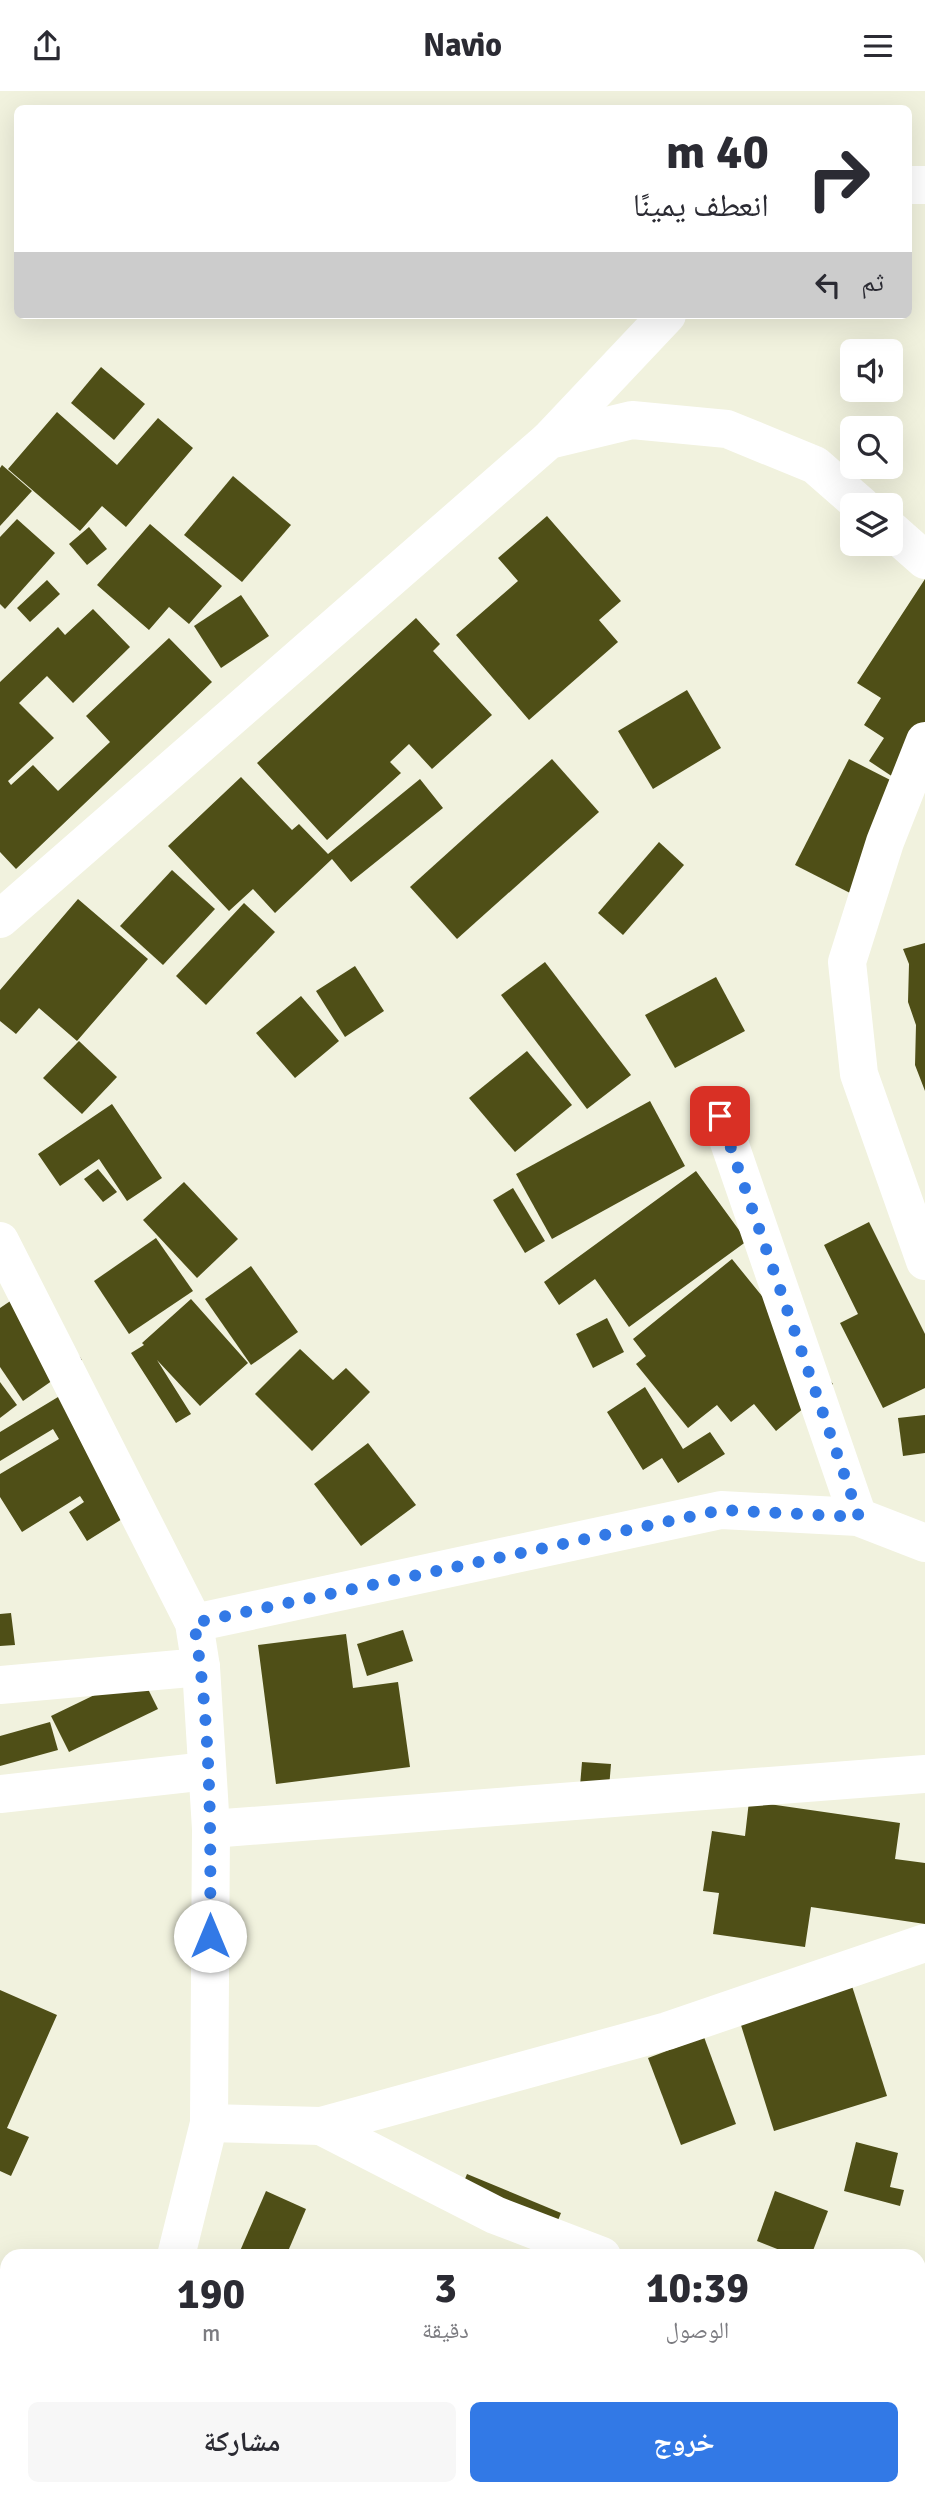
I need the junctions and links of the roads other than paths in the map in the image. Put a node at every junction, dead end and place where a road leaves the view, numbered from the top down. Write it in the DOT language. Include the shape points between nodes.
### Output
graph roads {
  1 [pos="663,319"];
  2 [pos="548,440"];
  3 [pos="847,493"];
  4 [pos="903,541"];
  5 [pos="925,560"];
  6 [pos="925,741"];
  7 [pos="0,919"];
  8 [pos="720,1116"];
  9 [pos="0,1241"];
  10 [pos="925,1261"];
  11 [pos="859,1517"];
  12 [pos="925,1543"];
  13 [pos="194,1623"];
  14 [pos="201,1667"];
  15 [pos="0,1685"];
  16 [pos="207,1770"];
  17 [pos="925,1774"];
  18 [pos="0,1794"];
  19 [pos="211,1829"];
  20 [pos="925,1943"];
  21 [pos="209,2123"];
  22 [pos="321,2126"];
  23 [pos="178,2249"];
  24 [pos="584,2249"];
  1 -- 2 [label="street"];
  2 -- 3 [label="street" via="632,420 727,429 815,465"];
  2 -- 7 [label="street"];
  4 -- 5 [label="street"];
  6 -- 10 [label="street" via="885,842 847,963 859,1074"];
  8 -- 11 [label="street"];
  9 -- 13 [label="street"];
  11 -- 12 [label="street"];
  11 -- 13 [label="street" via="721,1510"];
  13 -- 14 [label="street"];
  14 -- 15 [label="street"];
  14 -- 16 [label="street"];
  16 -- 18 [label="street"];
  16 -- 19 [label="street"];
  17 -- 19 [label="street"];
  19 -- 21 [label="street"];
  20 -- 22 [label="street" via="667,2031"];
  21 -- 22 [label="street"];
  21 -- 23 [label="street"];
  22 -- 24 [label="street" via="495,2215"];
}
